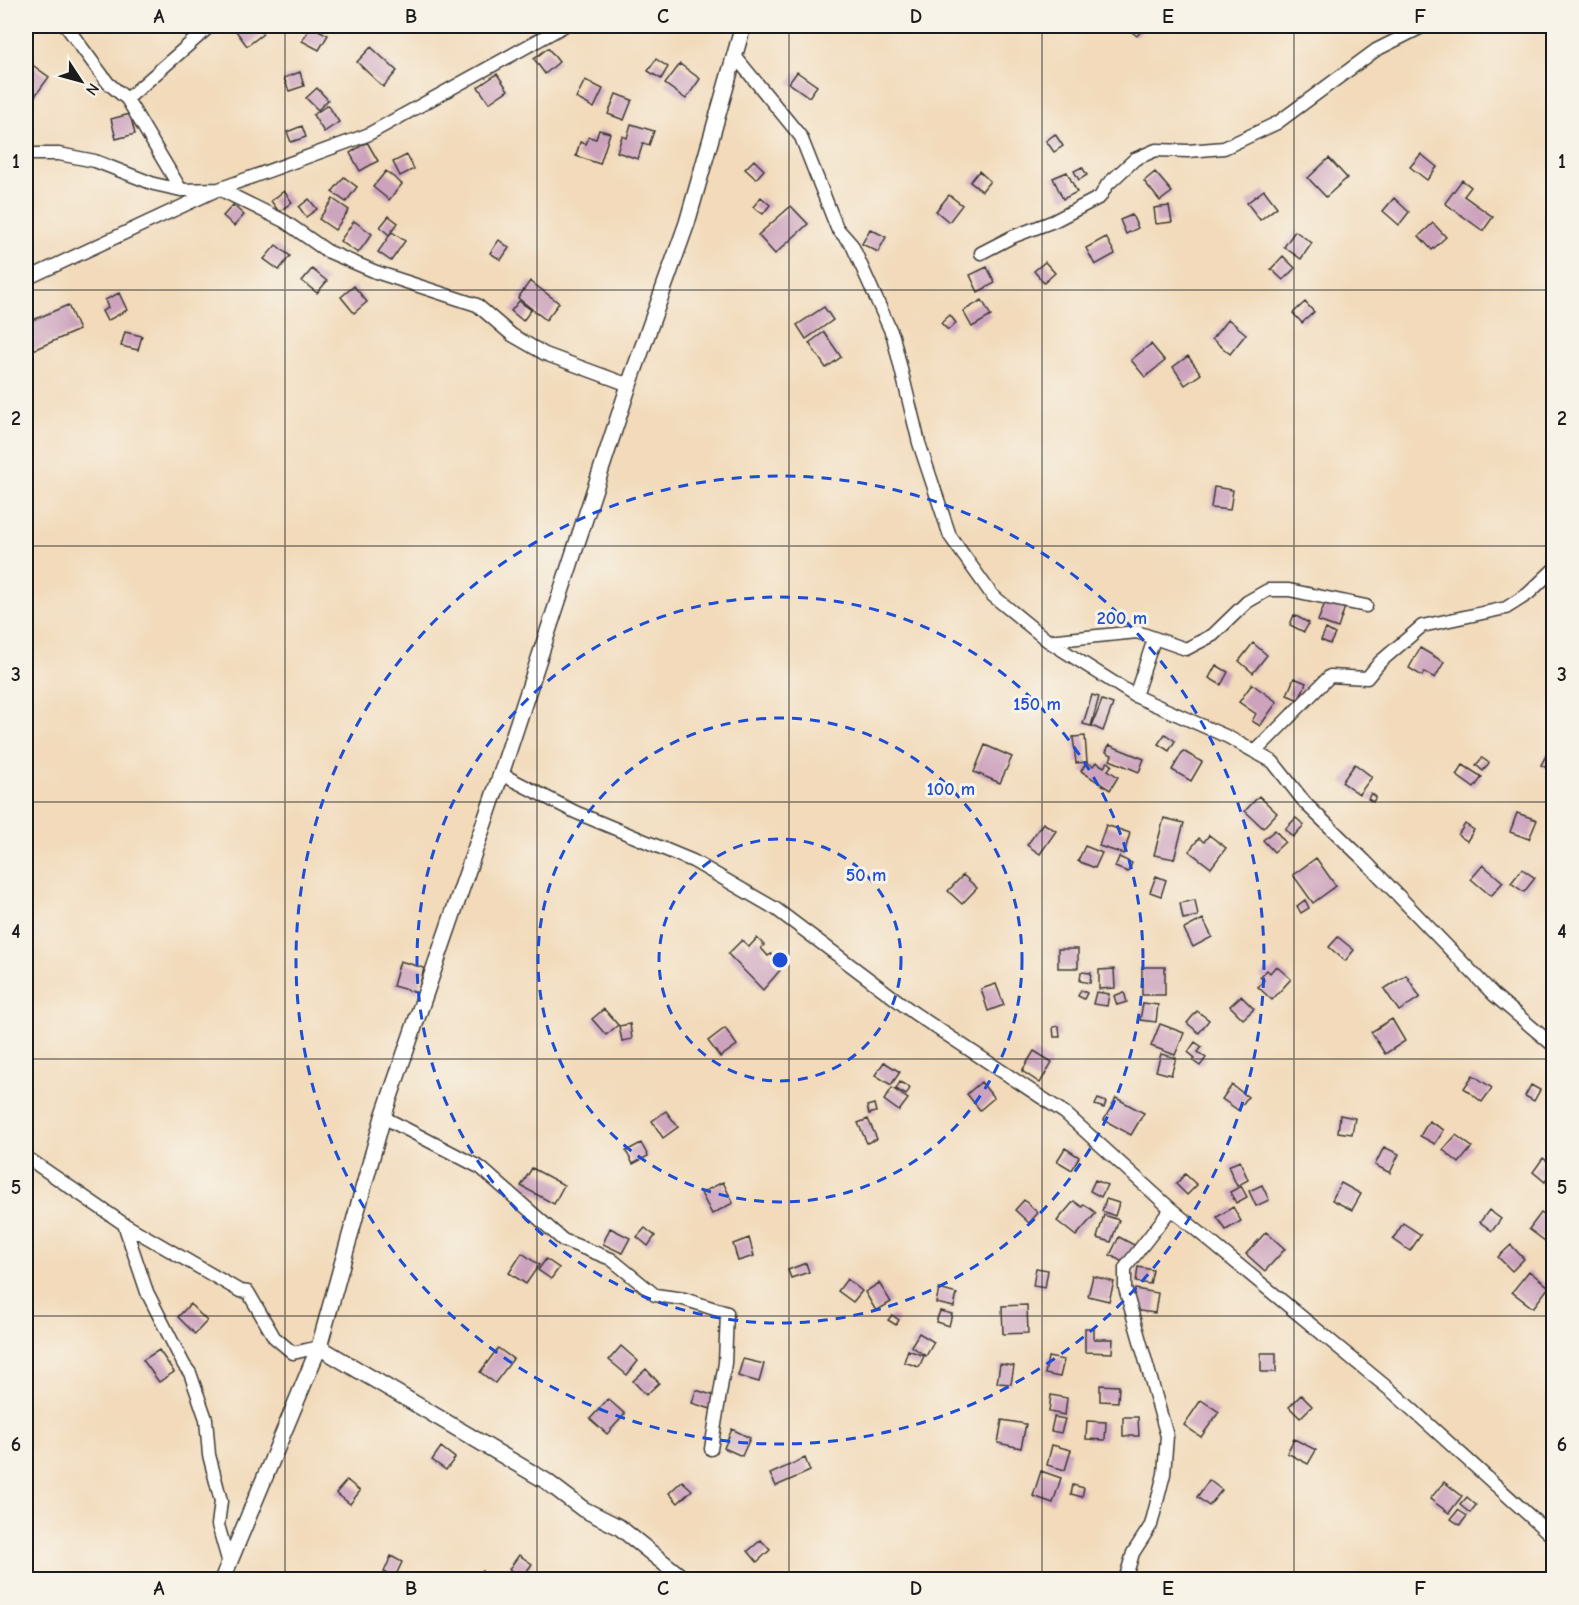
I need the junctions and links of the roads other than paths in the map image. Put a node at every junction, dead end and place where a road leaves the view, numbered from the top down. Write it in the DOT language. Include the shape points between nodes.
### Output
graph roads {
  1 [pos="66,26"];
  2 [pos="210,26"];
  3 [pos="564,26"];
  4 [pos="743,26"];
  5 [pos="1424,26"];
  6 [pos="734,55"];
  7 [pos="127,99"];
  8 [pos="26,154"];
  9 [pos="219,189"];
  10 [pos="181,190"];
  11 [pos="981,253"];
  12 [pos="26,279"];
  13 [pos="629,385"];
  14 [pos="1554,569"];
  15 [pos="1366,606"];
  16 [pos="1154,639"];
  17 [pos="1048,641"];
  18 [pos="1135,696"];
  19 [pos="1255,752"];
  20 [pos="501,774"];
  21 [pos="1554,1046"];
  22 [pos="383,1117"];
  23 [pos="26,1157"];
  24 [pos="1171,1209"];
  25 [pos="124,1224"];
  26 [pos="319,1347"];
  27 [pos="711,1449"];
  28 [pos="1554,1538"];
  29 [pos="228,1560"];
  30 [pos="222,1580"];
  31 [pos="685,1580"];
  32 [pos="1125,1580"];
  1 -- 7 [label="street" via="108,83"];
  2 -- 7 [label="street"];
  3 -- 9 [label="street" via="367,135"];
  4 -- 6 [label="street"];
  5 -- 11 [label="street" via="1376,50 1267,128 1224,148 1156,150 1135,159 1100,197"];
  6 -- 13 [label="street" via="687,223"];
  6 -- 17 [label="street" via="801,137 837,228 852,245 893,336 920,443 950,536 992,595"];
  7 -- 10 [label="street"];
  8 -- 10 [label="street" via="59,154 95,161"];
  9 -- 10 [label="street"];
  9 -- 12 [label="street"];
  9 -- 13 [label="street" via="285,220 327,251 376,272 477,305 512,335 545,354"];
  13 -- 20 [label="street"];
  14 -- 19 [label="street" via="1528,594 1506,608 1422,626 1367,678 1330,676"];
  15 -- 16 [label="street" via="1268,590 1247,602 1213,635 1186,650"];
  16 -- 17 [label="street" via="1137,632"];
  16 -- 18 [label="street"];
  17 -- 18 [label="street"];
  18 -- 19 [label="street"];
  19 -- 21 [label="street" via="1273,762 1306,804 1486,987"];
  20 -- 22 [label="street"];
  20 -- 24 [label="street" via="575,812 693,861 776,909 904,1007 1065,1113"];
  22 -- 26 [label="street"];
  22 -- 27 [label="street" via="481,1168 563,1240 611,1259 655,1295 684,1299 727,1313 725,1364"];
  23 -- 25 [label="street"];
  24 -- 28 [label="street" via="1395,1394"];
  24 -- 32 [label="street" via="1125,1268 1127,1297 1167,1436 1164,1474 1151,1525 1133,1553"];
  25 -- 26 [label="street" via="248,1292 274,1337 292,1353"];
  25 -- 29 [label="street" via="147,1292 190,1373 206,1419 209,1455 221,1501 218,1525"];
  26 -- 29 [label="street"];
  26 -- 31 [label="street" via="546,1481 583,1509 619,1527"];
  29 -- 30 [label="street"];
}
